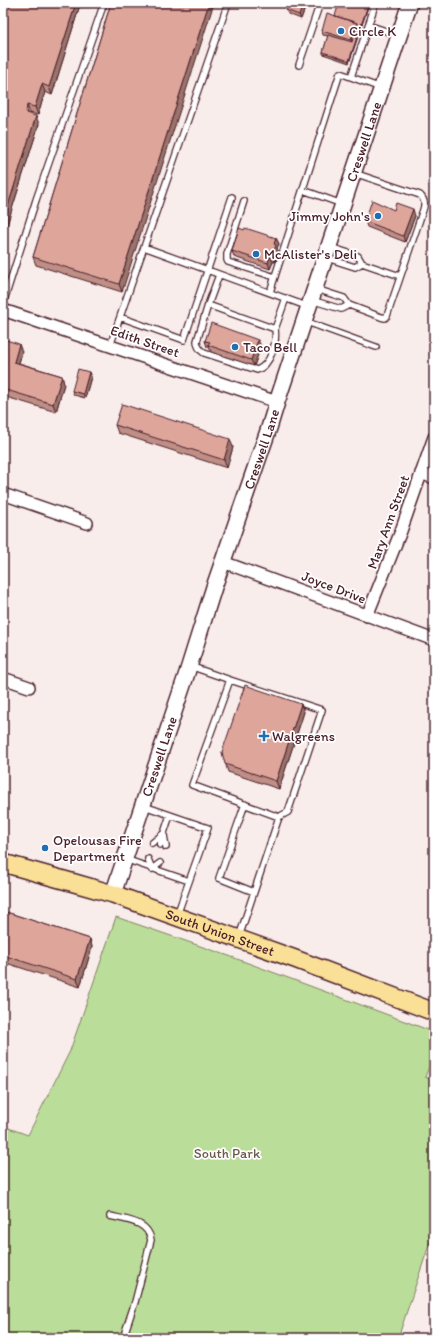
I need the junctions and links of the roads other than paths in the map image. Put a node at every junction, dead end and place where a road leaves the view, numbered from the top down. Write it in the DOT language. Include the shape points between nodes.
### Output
graph roads {
  1 [pos="104,3"];
  2 [pos="228,3"];
  3 [pos="320,3"];
  4 [pos="370,3"];
  5 [pos="410,3"];
  6 [pos="368,24"];
  7 [pos="399,36"];
  8 [pos="299,65"];
  9 [pos="350,77"];
  10 [pos="382,88"];
  11 [pos="353,173"];
  12 [pos="303,190"];
  13 [pos="232,197"];
  14 [pos="244,201"];
  15 [pos="343,204"];
  16 [pos="144,247"];
  17 [pos="327,252"];
  18 [pos="362,263"];
  19 [pos="208,270"];
  20 [pos="219,275"];
  21 [pos="400,276"];
  22 [pos="275,277"];
  23 [pos="270,292"];
  24 [pos="286,298"];
  25 [pos="312,298"];
  26 [pos="3,304"];
  27 [pos="208,305"];
  28 [pos="349,305"];
  29 [pos="3,310"];
  30 [pos="120,318"];
  31 [pos="304,321"];
  32 [pos="275,328"];
  33 [pos="110,346"];
  34 [pos="376,347"];
  35 [pos="277,402"];
  36 [pos="434,438"];
  37 [pos="421,473"];
  38 [pos="434,478"];
  39 [pos="3,494"];
  40 [pos="87,523"];
  41 [pos="223,562"];
  42 [pos="368,616"];
  43 [pos="434,640"];
  44 [pos="190,666"];
  45 [pos="3,678"];
  46 [pos="230,680"];
  47 [pos="29,687"];
  48 [pos="245,804"];
  49 [pos="143,805"];
  50 [pos="170,815"];
  51 [pos="279,817"];
  52 [pos="164,833"];
  53 [pos="152,843"];
  54 [pos="163,846"];
  55 [pos="124,859"];
  56 [pos="148,859"];
  57 [pos="158,862"];
  58 [pos="3,863"];
  59 [pos="152,869"];
  60 [pos="189,882"];
  61 [pos="254,892"];
  62 [pos="113,894"];
  63 [pos="177,917"];
  64 [pos="238,939"];
  65 [pos="434,1012"];
  66 [pos="110,1216"];
  67 [pos="123,1338"];
  1 -- 26 [label="lane"];
  2 -- 16 [label="lane"];
  3 -- 8 [label="lane"];
  4 -- 6 [label="lane" via="374,8"];
  5 -- 7 [label="main road, Creswell Lane"];
  6 -- 7 [label="lane"];
  6 -- 9 [label="lane"];
  7 -- 10 [label="main road, Creswell Lane"];
  9 -- 10 [label="lane"];
  9 -- 12 [label="lane" via="340,73"];
  10 -- 11 [label="main road, Creswell Lane"];
  11 -- 15 [label="main road, Creswell Lane"];
  11 -- 21 [label="lane" via="420,195 424,199 425,204"];
  12 -- 15 [label="lane"];
  12 -- 22 [label="lane"];
  13 -- 19 [label="lane"];
  14 -- 22 [label="lane" via="226,254 227,260"];
  15 -- 17 [label="main road, Creswell Lane"];
  16 -- 19 [label="lane"];
  16 -- 30 [label="lane"];
  17 -- 18 [label="lane" via="358,256"];
  17 -- 18 [label="lane" via="354,267"];
  17 -- 25 [label="main road, Creswell Lane"];
  18 -- 21 [label="lane"];
  19 -- 20 [label="lane"];
  19 -- 30 [label="lane" via="184,340"];
  20 -- 23 [label="lane"];
  20 -- 27 [label="lane"];
  21 -- 28 [label="lane" via="385,318"];
  22 -- 23 [label="lane"];
  23 -- 24 [label="lane"];
  24 -- 25 [label="lane"];
  24 -- 32 [label="lane"];
  25 -- 28 [label="lane" via="341,309"];
  25 -- 28 [label="lane" via="344,298"];
  25 -- 31 [label="main road, Creswell Lane"];
  27 -- 32 [label="lane"];
  27 -- 32 [label="lane" via="197,341 197,345 204,353 257,370 269,360 275,342"];
  29 -- 33 [label="street, Edith Street"];
  30 -- 33 [label="lane"];
  31 -- 34 [label="lane"];
  31 -- 35 [label="main road, Creswell Lane"];
  33 -- 35 [label="street, Edith Street"];
  35 -- 41 [label="main road, Creswell Lane"];
  36 -- 37 [label="street, Mary Ann Street"];
  37 -- 38 [label="street"];
  37 -- 42 [label="street, Mary Ann Street"];
  39 -- 40 [label="street"];
  41 -- 42 [label="street, Joyce Drive"];
  41 -- 44 [label="main road, Creswell Lane"];
  42 -- 43 [label="street, Joyce Drive"];
  44 -- 46 [label="lane"];
  44 -- 49 [label="main road, Creswell Lane"];
  45 -- 47 [label="street"];
  46 -- 48 [label="lane" via="192,785"];
  46 -- 51 [label="lane" via="322,710 288,812"];
  48 -- 51 [label="lane"];
  48 -- 61 [label="lane" via="218,878"];
  49 -- 50 [label="lane"];
  49 -- 55 [label="main road, Creswell Lane"];
  50 -- 52 [label="lane"];
  50 -- 60 [label="lane" via="208,828"];
  51 -- 61 [label="lane"];
  52 -- 53 [label="lane"];
  52 -- 54 [label="lane"];
  55 -- 59 [label="lane"];
  55 -- 62 [label="main road, Creswell Lane"];
  56 -- 59 [label="lane"];
  57 -- 59 [label="lane"];
  58 -- 62 [label="main road, South Union Street"];
  59 -- 60 [label="lane"];
  60 -- 63 [label="lane"];
  61 -- 64 [label="lane"];
  62 -- 63 [label="main road, South Union Street"];
  63 -- 64 [label="main road, South Union Street"];
  64 -- 65 [label="main road, South Union Street"];
  66 -- 67 [label="lane" via="143,1227 150,1232 151,1240"];
}
